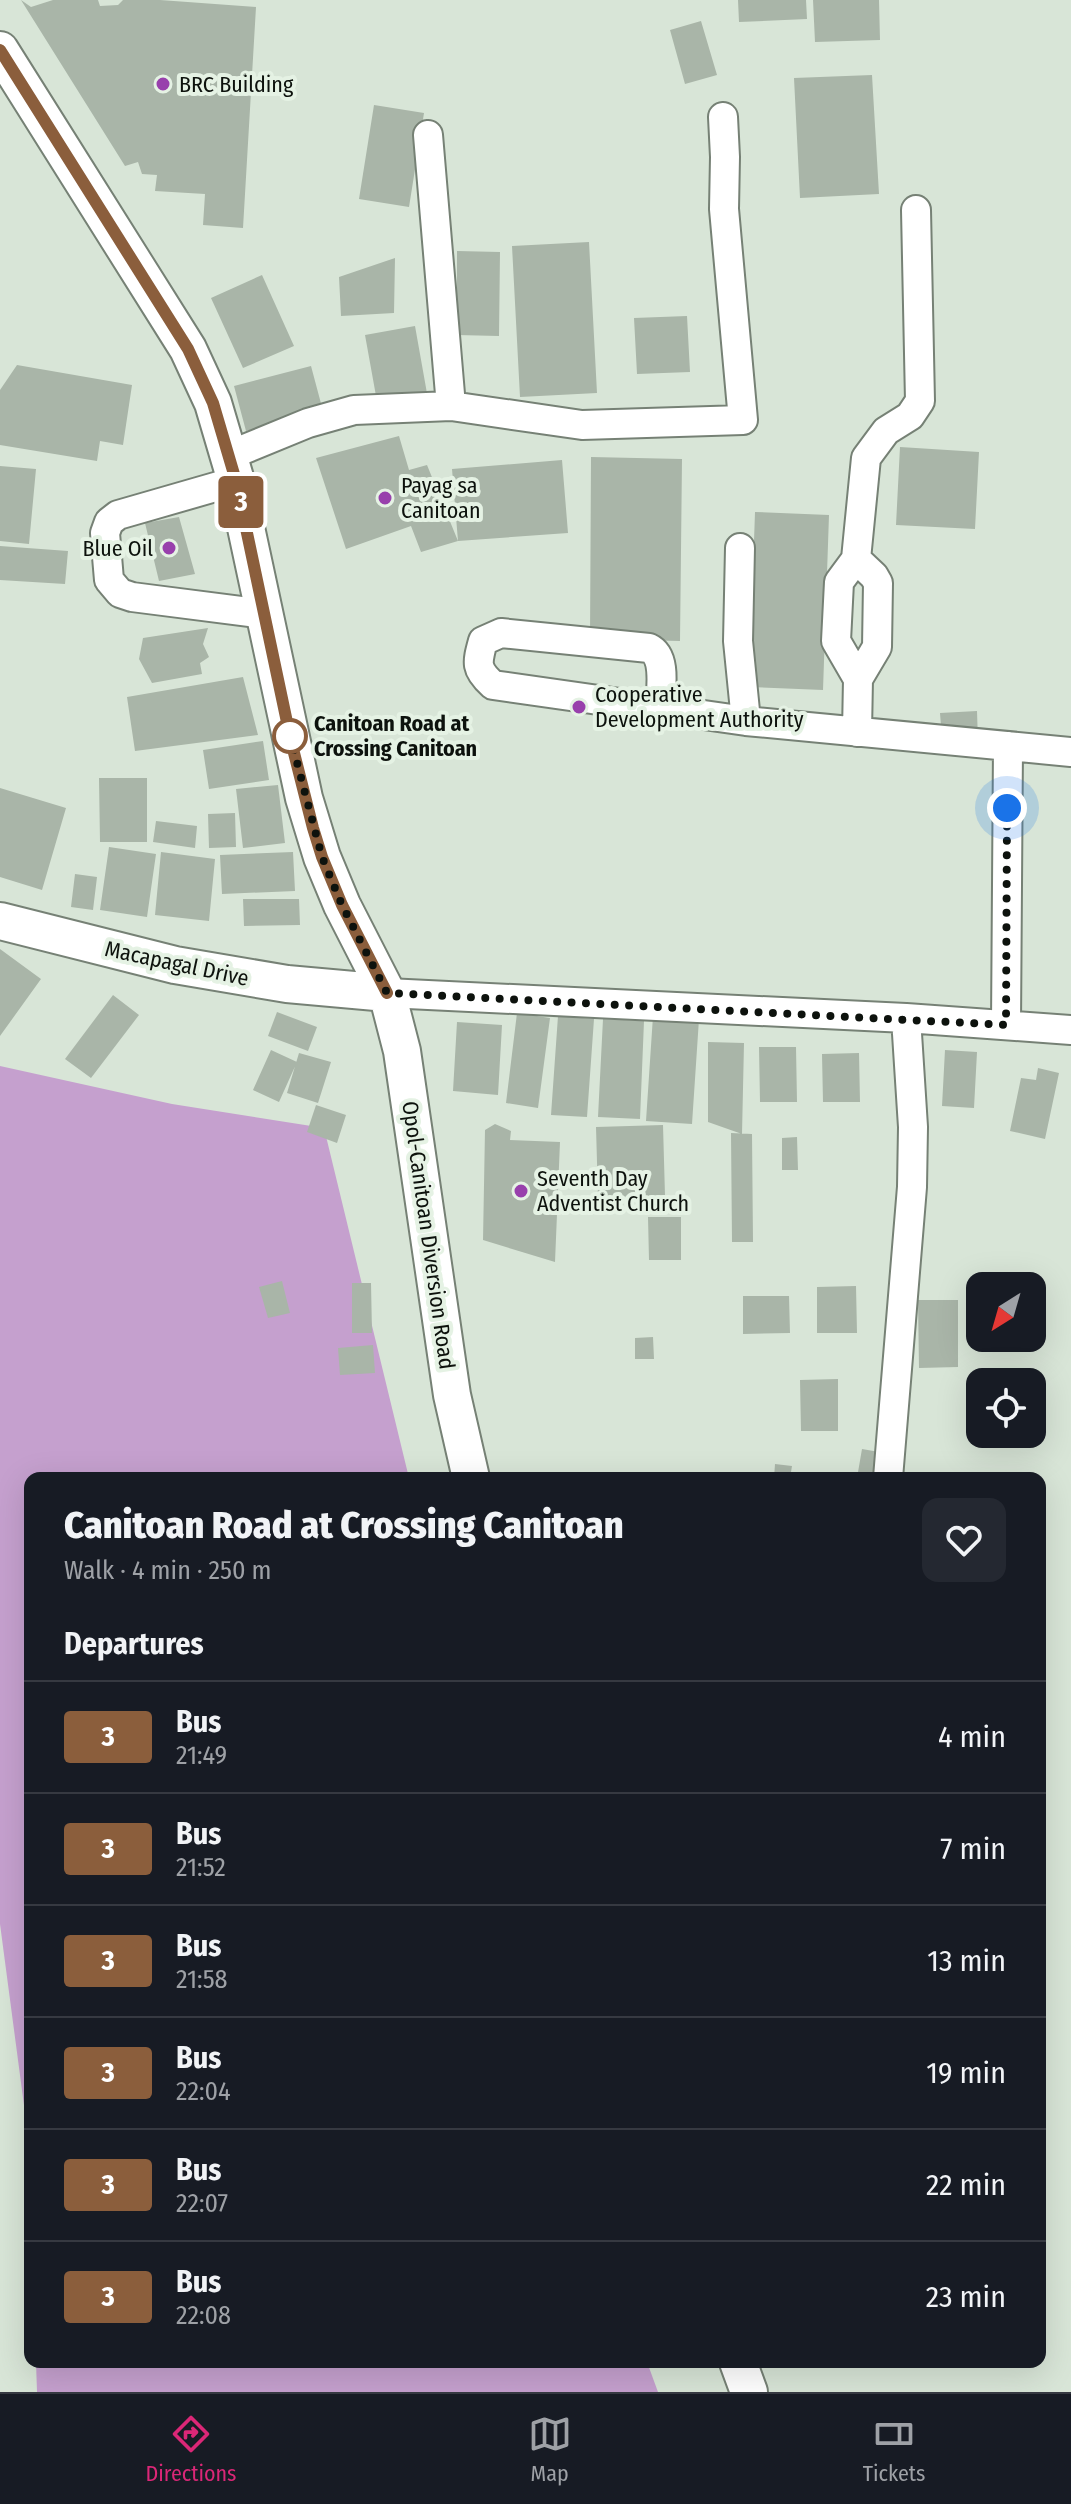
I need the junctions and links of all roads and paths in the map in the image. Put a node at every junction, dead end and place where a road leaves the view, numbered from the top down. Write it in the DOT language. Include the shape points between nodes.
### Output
graph roads {
  1 [pos="0,50"];
  2 [pos="723,117"];
  3 [pos="428,135"];
  4 [pos="916,210"];
  5 [pos="451,406"];
  6 [pos="233,468"];
  7 [pos="740,548"];
  8 [pos="856,559"];
  9 [pos="265,614"];
  10 [pos="858,679"];
  11 [pos="660,710"];
  12 [pos="746,721"];
  13 [pos="857,732"];
  14 [pos="1008,746"];
  15 [pos="1071,752"];
  16 [pos="0,921"];
  17 [pos="372,992"];
  18 [pos="906,1018"];
  19 [pos="1006,1025"];
  20 [pos="1071,1030"];
  21 [pos="470,1472"];
  22 [pos="888,1472"];
  23 [pos="740,2368"];
  24 [pos="749,2392"];
  1 -- 6 [label="main road, Opol-Canitoan Diversion Road" via="188,349 213,403"];
  2 -- 5 [label="street" via="724,209 743,420 582,425"];
  3 -- 5 [label="street"];
  4 -- 8 [label="street" via="920,401 910,416 886,431 866,458"];
  5 -- 6 [label="street" via="354,410 308,423"];
  6 -- 9 [label="main road, Opol-Canitoan Diversion Road"];
  6 -- 9 [label="street" via="109,522 109,580 132,597"];
  7 -- 12 [label="street" via="738,641"];
  8 -- 10 [label="street" via="839,582 836,641"];
  8 -- 10 [label="street" via="878,583 877,647"];
  9 -- 17 [label="main road, Opol-Canitoan Diversion Road" via="322,857"];
  10 -- 13 [label="street"];
  11 -- 11 [label="street" via="661,660 649,648 501,633 483,641 481,674 493,685"];
  11 -- 12 [label="street"];
  12 -- 13 [label="street"];
  13 -- 14 [label="street"];
  14 -- 15 [label="street"];
  14 -- 19 [label="street"];
  16 -- 17 [label="main road, Macapagal Drive" via="175,965"];
  17 -- 18 [label="street"];
  17 -- 21 [label="main road, Opol-Canitoan Diversion Road" via="402,1051 452,1395"];
  18 -- 19 [label="street"];
  18 -- 22 [label="street" via="912,1187"];
  19 -- 20 [label="street"];
  23 -- 24 [label="main road"];
}
